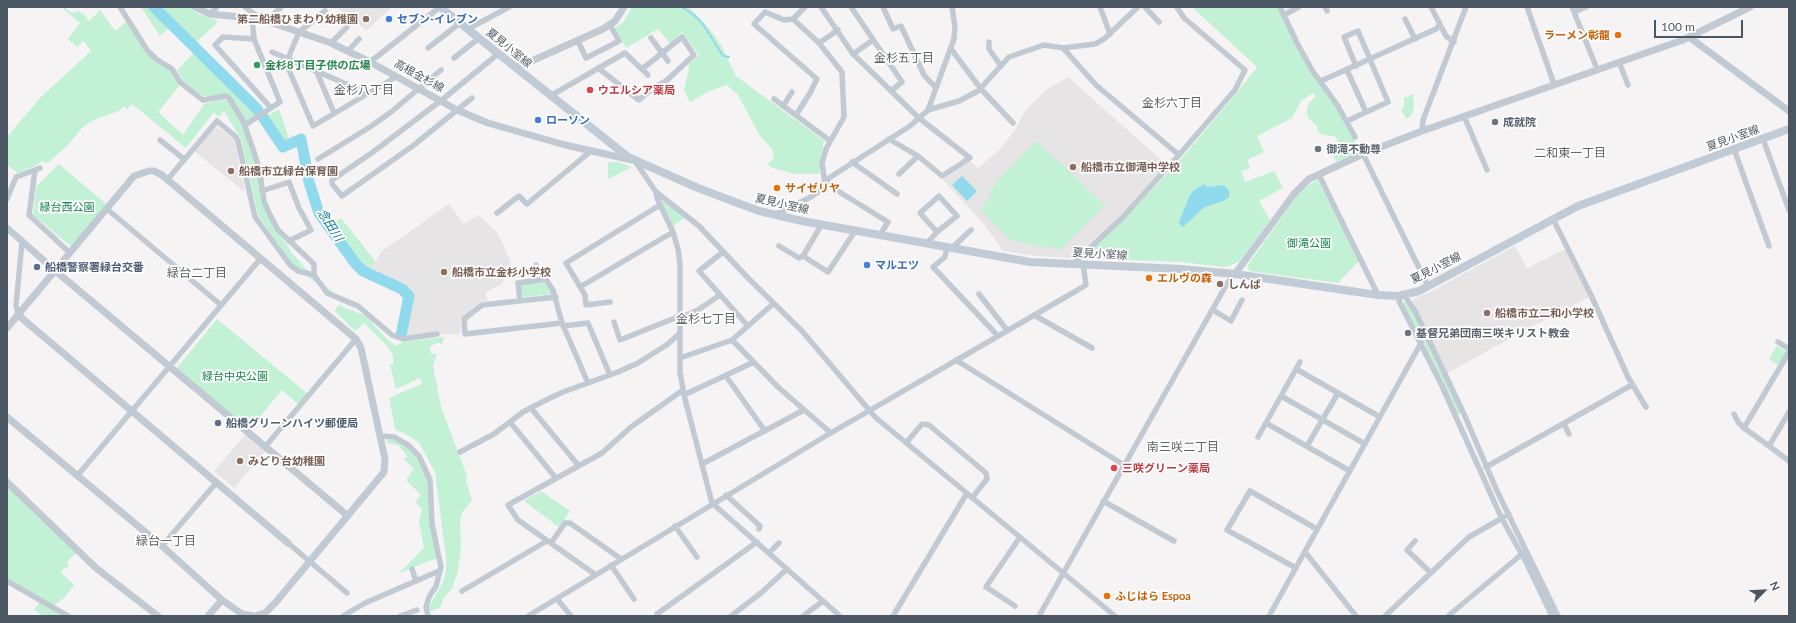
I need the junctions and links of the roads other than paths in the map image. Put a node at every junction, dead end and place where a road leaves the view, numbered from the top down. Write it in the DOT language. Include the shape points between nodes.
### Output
graph roads {
  1 [pos="120,7"];
  2 [pos="195,7"];
  3 [pos="217,7"];
  4 [pos="245,7"];
  5 [pos="281,7"];
  6 [pos="442,7"];
  7 [pos="509,7"];
  8 [pos="624,7"];
  9 [pos="805,7"];
  10 [pos="821,7"];
  11 [pos="851,7"];
  12 [pos="883,7"];
  13 [pos="952,7"];
  14 [pos="1100,7"];
  15 [pos="1138,7"];
  16 [pos="1145,7"];
  17 [pos="1177,7"];
  18 [pos="1280,7"];
  19 [pos="1299,7"];
  20 [pos="1431,7"];
  21 [pos="1466,7"];
  22 [pos="1527,7"];
  23 [pos="1586,7"];
  24 [pos="1750,7"];
  25 [pos="1573,9"];
  26 [pos="325,11"];
  27 [pos="210,14"];
  28 [pos="1284,14"];
  29 [pos="252,18"];
  30 [pos="793,19"];
  31 [pos="1405,19"];
  32 [pos="264,20"];
  33 [pos="1159,22"];
  34 [pos="460,23"];
  35 [pos="610,25"];
  36 [pos="1440,25"];
  37 [pos="347,27"];
  38 [pos="468,29"];
  39 [pos="838,30"];
  40 [pos="299,32"];
  41 [pos="1110,34"];
  42 [pos="1689,37"];
  43 [pos="479,38"];
  44 [pos="651,38"];
  45 [pos="254,39"];
  46 [pos="359,39"];
  47 [pos="1415,39"];
  48 [pos="873,40"];
  49 [pos="578,41"];
  50 [pos="989,42"];
  51 [pos="1454,42"];
  52 [pos="331,43"];
  53 [pos="819,43"];
  54 [pos="428,48"];
  55 [pos="1063,48"];
  56 [pos="951,49"];
  57 [pos="348,50"];
  58 [pos="272,52"];
  59 [pos="662,53"];
  60 [pos="498,54"];
  61 [pos="853,54"];
  62 [pos="288,58"];
  63 [pos="454,58"];
  64 [pos="1370,60"];
  65 [pos="668,61"];
  66 [pos="370,62"];
  67 [pos="1619,62"];
  68 [pos="1001,66"];
  69 [pos="1356,66"];
  70 [pos="516,68"];
  71 [pos="598,68"];
  72 [pos="642,69"];
  73 [pos="1597,69"];
  74 [pos="316,70"];
  75 [pos="441,70"];
  76 [pos="1346,70"];
  77 [pos="648,75"];
  78 [pos="396,76"];
  79 [pos="1321,81"];
  80 [pos="1554,84"];
  81 [pos="1628,85"];
  82 [pos="935,87"];
  83 [pos="418,88"];
  84 [pos="981,89"];
  85 [pos="891,91"];
  86 [pos="792,92"];
  87 [pos="367,93"];
  88 [pos="550,96"];
  89 [pos="472,98"];
  90 [pos="774,99"];
  91 [pos="440,100"];
  92 [pos="783,106"];
  93 [pos="271,108"];
  94 [pos="457,110"];
  95 [pos="928,110"];
  96 [pos="1789,111"];
  97 [pos="1366,112"];
  98 [pos="334,113"];
  99 [pos="796,115"];
  100 [pos="1464,116"];
  101 [pos="919,118"];
  102 [pos="1347,121"];
  103 [pos="1013,122"];
  104 [pos="245,125"];
  105 [pos="1789,129"];
  106 [pos="1422,131"];
  107 [pos="889,138"];
  108 [pos="1355,138"];
  109 [pos="1763,139"];
  110 [pos="160,140"];
  111 [pos="829,140"];
  112 [pos="1734,149"];
  113 [pos="591,151"];
  114 [pos="1363,154"];
  115 [pos="1179,155"];
  116 [pos="918,156"];
  117 [pos="184,159"];
  118 [pos="318,159"];
  119 [pos="635,161"];
  120 [pos="852,162"];
  121 [pos="1487,170"];
  122 [pos="899,174"];
  123 [pos="1319,174"];
  124 [pos="167,180"];
  125 [pos="825,183"];
  126 [pos="262,191"];
  127 [pos="656,192"];
  128 [pos="897,194"];
  129 [pos="7,199"];
  130 [pos="660,205"];
  131 [pos="107,210"];
  132 [pos="1789,210"];
  133 [pos="497,213"];
  134 [pos="774,215"];
  135 [pos="1553,218"];
  136 [pos="822,224"];
  137 [pos="7,228"];
  138 [pos="971,230"];
  139 [pos="855,231"];
  140 [pos="673,232"];
  141 [pos="938,232"];
  142 [pos="880,235"];
  143 [pos="289,241"];
  144 [pos="22,242"];
  145 [pos="927,243"];
  146 [pos="779,246"];
  147 [pos="1769,246"];
  148 [pos="950,247"];
  149 [pos="723,252"];
  150 [pos="70,253"];
  151 [pos="802,256"];
  152 [pos="261,258"];
  153 [pos="1073,264"];
  154 [pos="1083,264"];
  155 [pos="536,265"];
  156 [pos="55,270"];
  157 [pos="1234,274"];
  158 [pos="314,275"];
  159 [pos="546,279"];
  160 [pos="580,286"];
  161 [pos="1428,286"];
  162 [pos="979,294"];
  163 [pos="720,295"];
  164 [pos="1378,295"];
  165 [pos="1402,295"];
  166 [pos="556,297"];
  167 [pos="1242,300"];
  168 [pos="520,301"];
  169 [pos="610,302"];
  170 [pos="773,304"];
  171 [pos="221,306"];
  172 [pos="1213,310"];
  173 [pos="1034,314"];
  174 [pos="18,315"];
  175 [pos="680,317"];
  176 [pos="614,322"];
  177 [pos="562,324"];
  178 [pos="748,326"];
  179 [pos="7,328"];
  180 [pos="1007,330"];
  181 [pos="680,333"];
  182 [pos="437,334"];
  183 [pos="998,336"];
  184 [pos="356,339"];
  185 [pos="732,340"];
  186 [pos="1778,342"];
  187 [pos="1421,343"];
  188 [pos="1092,348"];
  189 [pos="1789,349"];
  190 [pos="1789,352"];
  191 [pos="680,358"];
  192 [pos="956,360"];
  193 [pos="754,362"];
  194 [pos="1300,362"];
  195 [pos="170,367"];
  196 [pos="1296,369"];
  197 [pos="610,375"];
  198 [pos="726,376"];
  199 [pos="588,383"];
  200 [pos="1632,385"];
  201 [pos="684,393"];
  202 [pos="1338,393"];
  203 [pos="1281,396"];
  204 [pos="1646,407"];
  205 [pos="531,408"];
  206 [pos="804,410"];
  207 [pos="132,411"];
  208 [pos="870,411"];
  209 [pos="1789,412"];
  210 [pos="1464,414"];
  211 [pos="1734,414"];
  212 [pos="7,417"];
  213 [pos="1380,417"];
  214 [pos="1457,418"];
  215 [pos="1322,420"];
  216 [pos="510,422"];
  217 [pos="1266,423"];
  218 [pos="1564,424"];
  219 [pos="1744,428"];
  220 [pos="765,430"];
  221 [pos="831,433"];
  222 [pos="1569,434"];
  223 [pos="380,436"];
  224 [pos="1258,437"];
  225 [pos="906,443"];
  226 [pos="1365,444"];
  227 [pos="1307,446"];
  228 [pos="1769,446"];
  229 [pos="265,447"];
  230 [pos="460,452"];
  231 [pos="1789,461"];
  232 [pos="702,464"];
  233 [pos="578,465"];
  234 [pos="1124,465"];
  235 [pos="1486,467"];
  236 [pos="1350,471"];
  237 [pos="77,476"];
  238 [pos="555,477"];
  239 [pos="7,482"];
  240 [pos="216,483"];
  241 [pos="967,494"];
  242 [pos="726,495"];
  243 [pos="972,498"];
  244 [pos="1103,501"];
  245 [pos="712,503"];
  246 [pos="1509,514"];
  247 [pos="348,516"];
  248 [pos="1502,517"];
  249 [pos="675,526"];
  250 [pos="759,529"];
  251 [pos="1318,529"];
  252 [pos="1020,537"];
  253 [pos="1174,541"];
  254 [pos="1415,541"];
  255 [pos="549,542"];
  256 [pos="757,542"];
  257 [pos="288,543"];
  258 [pos="779,543"];
  259 [pos="162,546"];
  260 [pos="1305,552"];
  261 [pos="769,553"];
  262 [pos="1522,554"];
  263 [pos="698,557"];
  264 [pos="621,559"];
  265 [pos="310,561"];
  266 [pos="611,565"];
  267 [pos="1296,568"];
  268 [pos="1536,568"];
  269 [pos="412,569"];
  270 [pos="787,569"];
  271 [pos="439,571"];
  272 [pos="1430,572"];
  273 [pos="1531,572"];
  274 [pos="1063,573"];
  275 [pos="596,575"];
  276 [pos="7,581"];
  277 [pos="416,581"];
  278 [pos="462,591"];
  279 [pos="347,593"];
  280 [pos="556,599"];
  281 [pos="634,599"];
  282 [pos="222,600"];
  283 [pos="823,601"];
  284 [pos="1015,606"];
  285 [pos="417,610"];
  286 [pos="657,614"];
  287 [pos="242,615"];
  288 [pos="68,616"];
  289 [pos="158,616"];
  290 [pos="208,616"];
  291 [pos="254,616"];
  292 [pos="343,616"];
  293 [pos="400,616"];
  294 [pos="428,616"];
  295 [pos="528,616"];
  296 [pos="571,616"];
  297 [pos="731,616"];
  298 [pos="803,616"];
  299 [pos="840,616"];
  300 [pos="894,616"];
  301 [pos="1038,616"];
  302 [pos="1115,616"];
  303 [pos="1269,616"];
  304 [pos="1356,616"];
  305 [pos="1384,616"];
  306 [pos="1448,616"];
  307 [pos="1552,616"];
  308 [pos="1558,616"];
  1 -- 104 [label="street" via="147,50 172,69 180,82 203,100 228,96"];
  2 -- 27 [label="street, 高根金杉線"];
  3 -- 27 [label="street"];
  4 -- 32 [label="street"];
  5 -- 32 [label="street"];
  6 -- 34 [label="main road, 夏見小室線"];
  6 -- 66 [label="street"];
  7 -- 38 [label="street"];
  8 -- 35 [label="street"];
  9 -- 30 [label="street"];
  10 -- 39 [label="street"];
  11 -- 48 [label="street"];
  12 -- 82 [label="street" via="893,29 901,26 924,75"];
  13 -- 56 [label="street" via="955,27"];
  14 -- 41 [label="street"];
  15 -- 41 [label="street"];
  16 -- 33 [label="street"];
  17 -- 115 [label="street" via="1184,18 1245,70 1235,90"];
  18 -- 28 [label="street"];
  19 -- 28 [label="street"];
  20 -- 36 [label="street"];
  21 -- 51 [label="street"];
  22 -- 80 [label="street"];
  23 -- 25 [label="street"];
  24 -- 42 [label="street"];
  25 -- 73 [label="street"];
  26 -- 40 [label="street"];
  27 -- 29 [label="street, 高根金杉線"];
  28 -- 79 [label="street" via="1297,43"];
  29 -- 32 [label="street, 高根金杉線"];
  29 -- 45 [label="street"];
  30 -- 53 [label="street"];
  30 -- 99 [label="street" via="784,20 765,12 754,24 817,78"];
  31 -- 47 [label="street"];
  32 -- 40 [label="street, 高根金杉線"];
  34 -- 38 [label="main road, 夏見小室線"];
  34 -- 54 [label="street"];
  35 -- 49 [label="street"];
  35 -- 49 [label="street" via="619,41 586,58"];
  36 -- 47 [label="street"];
  36 -- 51 [label="street" via="1446,36"];
  37 -- 52 [label="street"];
  38 -- 43 [label="main road, 夏見小室線"];
  39 -- 53 [label="street"];
  39 -- 61 [label="street"];
  40 -- 52 [label="street, 高根金杉線"];
  40 -- 62 [label="street"];
  41 -- 55 [label="street" via="1095,44"];
  42 -- 67 [label="street"];
  42 -- 96 [label="street"];
  43 -- 60 [label="main road, 夏見小室線"];
  43 -- 63 [label="street"];
  44 -- 59 [label="street"];
  45 -- 93 [label="street" via="280,102"];
  45 -- 93 [label="street" via="223,37 215,45"];
  46 -- 57 [label="street"];
  47 -- 64 [label="street"];
  48 -- 61 [label="street"];
  48 -- 85 [label="street" via="902,82"];
  49 -- 70 [label="street"];
  50 -- 68 [label="street" via="989,49"];
  51 -- 106 [label="street" via="1423,120"];
  52 -- 57 [label="street, 高根金杉線"];
  53 -- 111 [label="street" via="844,76 844,117"];
  55 -- 68 [label="street" via="1044,45 1014,55"];
  55 -- 115 [label="street" via="1096,84"];
  56 -- 82 [label="street"];
  56 -- 84 [label="street"];
  57 -- 66 [label="street, 高根金杉線"];
  58 -- 62 [label="street"];
  59 -- 65 [label="street"];
  59 -- 71 [label="street" via="682,37 694,54 666,81 639,100"];
  59 -- 72 [label="street"];
  60 -- 70 [label="main road, 夏見小室線"];
  60 -- 91 [label="street"];
  61 -- 85 [label="street"];
  62 -- 74 [label="street"];
  62 -- 98 [label="street" via="286,63 312,126"];
  64 -- 69 [label="street"];
  64 -- 69 [label="street" via="1358,31 1344,37"];
  64 -- 97 [label="street" via="1388,102"];
  66 -- 78 [label="street, 高根金杉線"];
  67 -- 73 [label="street"];
  67 -- 81 [label="street"];
  68 -- 84 [label="street"];
  69 -- 76 [label="street"];
  70 -- 88 [label="main road, 夏見小室線"];
  71 -- 72 [label="street" via="625,53"];
  71 -- 88 [label="street"];
  72 -- 77 [label="street"];
  73 -- 80 [label="street"];
  74 -- 87 [label="street"];
  74 -- 98 [label="street"];
  75 -- 83 [label="street"];
  76 -- 79 [label="street"];
  76 -- 97 [label="street"];
  78 -- 83 [label="street, 高根金杉線"];
  78 -- 87 [label="street"];
  79 -- 102 [label="street"];
  80 -- 100 [label="street"];
  82 -- 95 [label="street"];
  83 -- 91 [label="street, 高根金杉線"];
  83 -- 118 [label="street" via="370,127"];
  84 -- 95 [label="street" via="970,96"];
  84 -- 103 [label="street"];
  85 -- 101 [label="street"];
  86 -- 92 [label="street"];
  87 -- 98 [label="street"];
  88 -- 119 [label="main road, 夏見小室線"];
  89 -- 94 [label="street"];
  90 -- 92 [label="street"];
  91 -- 94 [label="street, 高根金杉線"];
  91 -- 94 [label="street" via="332,180 332,184 342,196 414,145"];
  92 -- 99 [label="street"];
  93 -- 104 [label="street"];
  94 -- 113 [label="street, 高根金杉線" via="504,128"];
  95 -- 101 [label="street"];
  97 -- 102 [label="street"];
  99 -- 111 [label="street"];
  100 -- 106 [label="street"];
  100 -- 121 [label="street"];
  101 -- 107 [label="street"];
  101 -- 116 [label="street" via="970,158 942,176"];
  102 -- 108 [label="street"];
  104 -- 126 [label="street" via="259,168"];
  105 -- 109 [label="main road, 夏見小室線"];
  106 -- 114 [label="street"];
  107 -- 116 [label="street"];
  107 -- 120 [label="street"];
  109 -- 112 [label="main road, 夏見小室線"];
  109 -- 132 [label="street"];
  110 -- 117 [label="street"];
  111 -- 125 [label="street" via="822,163"];
  112 -- 135 [label="main road, 夏見小室線" via="1594,199"];
  112 -- 147 [label="street"];
  113 -- 119 [label="street, 高根金杉線"];
  113 -- 133 [label="street" via="527,204 519,196"];
  114 -- 123 [label="street"];
  114 -- 161 [label="street"];
  115 -- 153 [label="street" via="1121,219"];
  116 -- 122 [label="street"];
  117 -- 124 [label="street"];
  117 -- 158 [label="street" via="217,121 235,136 255,217 290,265 298,271"];
  119 -- 127 [label="street"];
  119 -- 134 [label="main road, 夏見小室線" via="737,203"];
  120 -- 125 [label="street"];
  120 -- 128 [label="street"];
  123 -- 157 [label="street" via="1306,181 1294,194"];
  123 -- 164 [label="street"];
  124 -- 131 [label="street" via="154,171 134,176"];
  124 -- 152 [label="street"];
  125 -- 134 [label="street" via="811,197"];
  125 -- 142 [label="street" via="888,222"];
  126 -- 143 [label="street" via="278,230"];
  126 -- 143 [label="street" via="289,182 298,208 312,230"];
  127 -- 130 [label="street"];
  127 -- 149 [label="street" via="699,226"];
  129 -- 150 [label="street" via="16,177 37,169 28,215"];
  130 -- 140 [label="street"];
  130 -- 160 [label="street" via="566,263"];
  131 -- 150 [label="street"];
  131 -- 171 [label="street"];
  134 -- 136 [label="main road, 夏見小室線"];
  135 -- 161 [label="main road, 夏見小室線"];
  135 -- 200 [label="street"];
  136 -- 139 [label="main road, 夏見小室線"];
  136 -- 151 [label="street"];
  137 -- 144 [label="street"];
  138 -- 148 [label="street"];
  139 -- 142 [label="main road, 夏見小室線"];
  139 -- 151 [label="street" via="828,272"];
  140 -- 160 [label="street"];
  140 -- 175 [label="street" via="680,264"];
  141 -- 141 [label="street" via="920,213 939,196 957,216"];
  141 -- 145 [label="street"];
  142 -- 145 [label="main road, 夏見小室線"];
  143 -- 158 [label="street" via="314,264"];
  144 -- 156 [label="street"];
  144 -- 174 [label="street" via="16,305"];
  145 -- 148 [label="main road, 夏見小室線"];
  146 -- 151 [label="street" via="795,258"];
  148 -- 153 [label="main road, 夏見小室線" via="1030,262"];
  148 -- 183 [label="street" via="945,257 933,266"];
  149 -- 163 [label="street" via="699,271"];
  149 -- 170 [label="street"];
  150 -- 156 [label="street"];
  152 -- 171 [label="street"];
  152 -- 184 [label="street"];
  153 -- 154 [label="main road, 夏見小室線"];
  154 -- 157 [label="main road, 夏見小室線"];
  154 -- 173 [label="street" via="1086,285"];
  155 -- 159 [label="street"];
  156 -- 174 [label="street"];
  156 -- 195 [label="street"];
  157 -- 164 [label="main road, 夏見小室線"];
  157 -- 172 [label="street"];
  158 -- 182 [label="street" via="327,293 358,306 392,335 403,339"];
  159 -- 166 [label="street"];
  159 -- 168 [label="street" via="518,283"];
  160 -- 169 [label="street" via="585,295 586,305"];
  161 -- 165 [label="main road, 夏見小室線"];
  162 -- 180 [label="street"];
  163 -- 175 [label="street" via="698,310"];
  163 -- 178 [label="street"];
  164 -- 165 [label="main road, 夏見小室線"];
  165 -- 187 [label="street" via="1399,301"];
  165 -- 210 [label="street" via="1415,312"];
  166 -- 168 [label="street"];
  166 -- 177 [label="street"];
  167 -- 172 [label="street" via="1231,320"];
  168 -- 177 [label="street" via="482,305 464,319 465,334"];
  170 -- 178 [label="street"];
  170 -- 208 [label="street" via="811,340"];
  171 -- 195 [label="street"];
  172 -- 234 [label="street"];
  173 -- 180 [label="street"];
  173 -- 188 [label="street"];
  174 -- 179 [label="street"];
  174 -- 207 [label="street"];
  175 -- 176 [label="street" via="620,340"];
  175 -- 181 [label="street"];
  177 -- 197 [label="street" via="588,323"];
  177 -- 199 [label="street"];
  178 -- 185 [label="street"];
  180 -- 183 [label="street"];
  181 -- 191 [label="street"];
  181 -- 197 [label="street" via="638,363"];
  183 -- 192 [label="street"];
  184 -- 223 [label="street" via="361,348"];
  184 -- 229 [label="street"];
  185 -- 191 [label="street"];
  185 -- 193 [label="street"];
  186 -- 189 [label="street"];
  187 -- 213 [label="street"];
  187 -- 214 [label="street"];
  190 -- 219 [label="street"];
  191 -- 201 [label="street"];
  192 -- 208 [label="street"];
  192 -- 234 [label="street"];
  193 -- 198 [label="street"];
  193 -- 206 [label="street"];
  194 -- 196 [label="street"];
  195 -- 207 [label="street"];
  195 -- 229 [label="street"];
  196 -- 202 [label="street"];
  196 -- 203 [label="street"];
  197 -- 199 [label="street"];
  198 -- 201 [label="street"];
  198 -- 220 [label="street"];
  199 -- 205 [label="street"];
  200 -- 204 [label="street"];
  200 -- 218 [label="street"];
  201 -- 232 [label="street"];
  201 -- 233 [label="street" via="631,427 602,453"];
  202 -- 213 [label="street"];
  202 -- 215 [label="street"];
  203 -- 215 [label="street"];
  203 -- 217 [label="street"];
  205 -- 216 [label="street"];
  205 -- 233 [label="street"];
  206 -- 220 [label="street"];
  206 -- 221 [label="street"];
  207 -- 237 [label="street"];
  207 -- 240 [label="street"];
  208 -- 221 [label="street"];
  208 -- 225 [label="street"];
  209 -- 228 [label="street"];
  210 -- 214 [label="street"];
  210 -- 235 [label="street"];
  211 -- 219 [label="street"];
  212 -- 237 [label="street"];
  213 -- 226 [label="street"];
  214 -- 248 [label="street"];
  215 -- 226 [label="street"];
  215 -- 227 [label="street"];
  216 -- 230 [label="street" via="494,434"];
  216 -- 238 [label="street"];
  217 -- 224 [label="street"];
  217 -- 227 [label="street"];
  218 -- 222 [label="street"];
  218 -- 235 [label="street"];
  219 -- 228 [label="street"];
  220 -- 232 [label="street"];
  221 -- 242 [label="street"];
  223 -- 247 [label="street" via="385,459 384,472"];
  223 -- 271 [label="street" via="391,436 403,441 416,452 423,463 430,480 432,524 441,567"];
  225 -- 241 [label="street"];
  225 -- 243 [label="street" via="922,424 929,425 986,473 987,479"];
  226 -- 236 [label="street"];
  227 -- 236 [label="street"];
  228 -- 231 [label="street"];
  229 -- 247 [label="street"];
  232 -- 245 [label="street"];
  233 -- 238 [label="street"];
  234 -- 244 [label="street"];
  235 -- 246 [label="street"];
  236 -- 251 [label="street"];
  237 -- 259 [label="street"];
  238 -- 255 [label="street" via="508,505 518,520"];
  239 -- 289 [label="street" via="96,568"];
  240 -- 257 [label="street"];
  240 -- 259 [label="street"];
  241 -- 243 [label="street"];
  241 -- 300 [label="street"];
  242 -- 245 [label="street"];
  242 -- 250 [label="street" via="760,526"];
  243 -- 252 [label="street"];
  244 -- 253 [label="street"];
  244 -- 274 [label="street"];
  245 -- 249 [label="street"];
  245 -- 256 [label="street"];
  246 -- 248 [label="street"];
  246 -- 268 [label="street"];
  247 -- 265 [label="street"];
  248 -- 262 [label="street"];
  248 -- 272 [label="street" via="1469,537"];
  249 -- 263 [label="street"];
  249 -- 264 [label="street"];
  251 -- 260 [label="street"];
  251 -- 267 [label="street" via="1250,491 1227,530"];
  252 -- 274 [label="street"];
  252 -- 284 [label="street" via="986,587"];
  254 -- 272 [label="street" via="1407,550"];
  255 -- 264 [label="street" via="565,522 570,523"];
  255 -- 275 [label="street"];
  255 -- 278 [label="street"];
  256 -- 261 [label="street"];
  256 -- 286 [label="street"];
  257 -- 265 [label="street"];
  258 -- 261 [label="street"];
  259 -- 282 [label="street"];
  260 -- 267 [label="street"];
  260 -- 304 [label="street"];
  261 -- 270 [label="street"];
  262 -- 273 [label="street"];
  262 -- 306 [label="street"];
  264 -- 266 [label="street"];
  265 -- 279 [label="street"];
  265 -- 291 [label="street" via="265,613"];
  266 -- 275 [label="street"];
  266 -- 281 [label="street"];
  267 -- 303 [label="street"];
  268 -- 273 [label="street"];
  268 -- 308 [label="street"];
  269 -- 277 [label="street"];
  270 -- 283 [label="street"];
  270 -- 297 [label="street"];
  271 -- 277 [label="street"];
  271 -- 294 [label="street" via="436,586 426,607"];
  272 -- 305 [label="street"];
  273 -- 307 [label="street"];
  274 -- 301 [label="street"];
  274 -- 302 [label="street"];
  275 -- 280 [label="street"];
  276 -- 288 [label="street"];
  277 -- 292 [label="street"];
  280 -- 295 [label="street"];
  280 -- 296 [label="street"];
  282 -- 287 [label="street"];
  282 -- 290 [label="street"];
  283 -- 298 [label="street"];
  283 -- 299 [label="street"];
  285 -- 293 [label="street"];
  287 -- 291 [label="street"];
}
